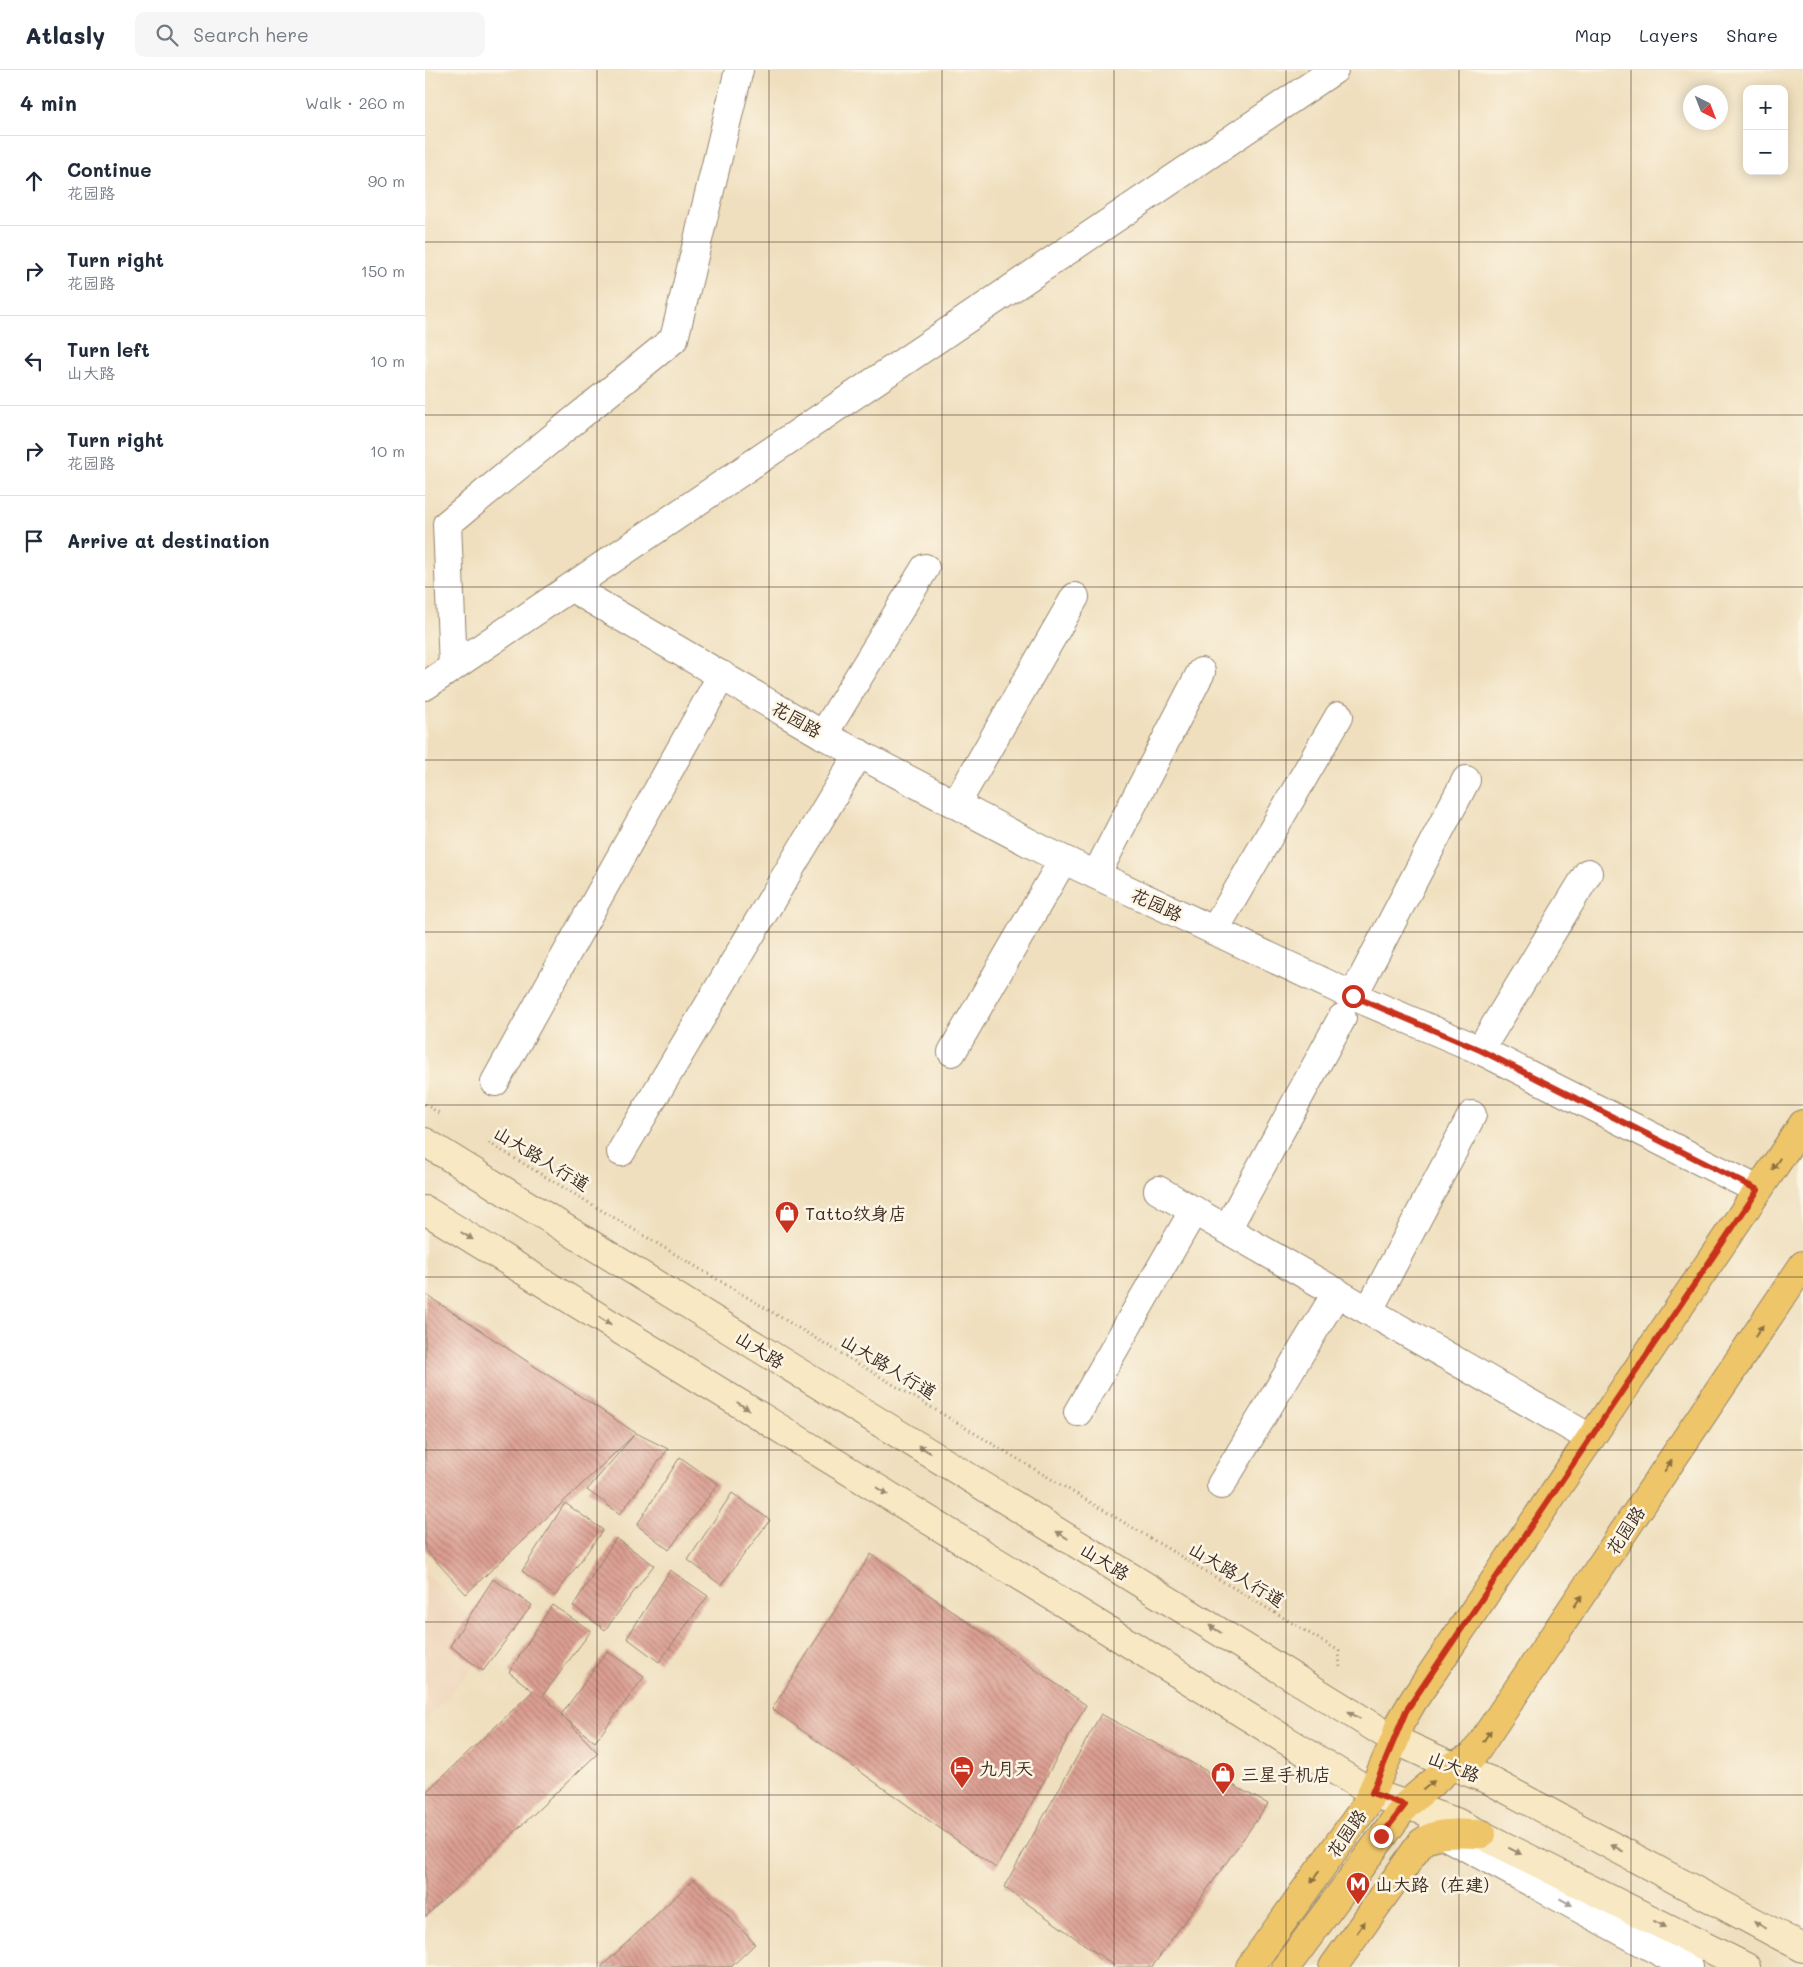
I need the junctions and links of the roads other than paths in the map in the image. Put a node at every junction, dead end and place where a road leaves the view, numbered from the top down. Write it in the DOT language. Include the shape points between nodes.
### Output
graph roads {
  1 [pos="739,70"];
  2 [pos="1334,70"];
  3 [pos="447,524"];
  4 [pos="425,541"];
  5 [pos="925,568"];
  6 [pos="572,588"];
  7 [pos="1075,597"];
  8 [pos="453,667"];
  9 [pos="1201,672"];
  10 [pos="721,675"];
  11 [pos="425,686"];
  12 [pos="1339,716"];
  13 [pos="823,735"];
  14 [pos="859,753"];
  15 [pos="1466,780"];
  16 [pos="956,804"];
  17 [pos="1063,860"];
  18 [pos="1588,873"];
  19 [pos="1096,875"];
  20 [pos="1214,930"];
  21 [pos="1348,1007"];
  22 [pos="1480,1050"];
  23 [pos="952,1052"];
  24 [pos="495,1082"];
  25 [pos="1471,1115"];
  26 [pos="1803,1124"];
  27 [pos="425,1142"];
  28 [pos="621,1152"];
  29 [pos="1158,1190"];
  30 [pos="1758,1190"];
  31 [pos="425,1210"];
  32 [pos="1194,1210"];
  33 [pos="1227,1229"];
  34 [pos="1803,1266"];
  35 [pos="1337,1292"];
  36 [pos="1369,1310"];
  37 [pos="1078,1412"];
  38 [pos="1590,1438"];
  39 [pos="1221,1485"];
  40 [pos="1395,1740"];
  41 [pos="1452,1766"];
  42 [pos="1372,1793"];
  43 [pos="1405,1805"];
  44 [pos="1482,1834"];
  45 [pos="1444,1835"];
  46 [pos="1803,1948"];
  47 [pos="1250,1967"];
  48 [pos="1287,1967"];
  49 [pos="1333,1967"];
  50 [pos="1688,1967"];
  51 [pos="1746,1967"];
  1 -- 3 [label="street" via="674,340"];
  2 -- 6 [label="street"];
  3 -- 4 [label="street"];
  3 -- 8 [label="street"];
  5 -- 13 [label="street"];
  6 -- 8 [label="street"];
  6 -- 10 [label="street, 花园路"];
  7 -- 16 [label="street"];
  8 -- 11 [label="street"];
  9 -- 19 [label="street"];
  10 -- 13 [label="street, 花园路"];
  10 -- 24 [label="street"];
  12 -- 20 [label="street"];
  13 -- 14 [label="street, 花园路"];
  14 -- 16 [label="street, 花园路"];
  14 -- 28 [label="street"];
  15 -- 21 [label="street"];
  16 -- 17 [label="street, 花园路"];
  17 -- 19 [label="street, 花园路"];
  17 -- 23 [label="street"];
  18 -- 22 [label="street"];
  19 -- 20 [label="street, 花园路"];
  20 -- 21 [label="street, 花园路"];
  21 -- 22 [label="street, 花园路"];
  21 -- 33 [label="street"];
  22 -- 30 [label="street, 花园路"];
  25 -- 36 [label="street"];
  26 -- 30 [label="main road, 花园路, one-way"];
  40 -- 27 [label="main road, 山大路, one-way"];
  29 -- 32 [label="street"];
  30 -- 38 [label="main road, 花园路"];
  31 -- 42 [label="main road, one-way"];
  32 -- 33 [label="street"];
  32 -- 37 [label="street"];
  33 -- 35 [label="street"];
  41 -- 34 [label="main road, 花园路, one-way" via="1473,1757"];
  35 -- 36 [label="street"];
  35 -- 39 [label="street"];
  36 -- 38 [label="street"];
  38 -- 40 [label="main road, 花园路" via="1413,1701 1400,1723"];
  40 -- 41 [label="main road, 山大路"];
  40 -- 42 [label="main road, 花园路"];
  43 -- 41 [label="main road, 花园路, one-way"];
  46 -- 41 [label="main road, 山大路, one-way" via="1489,1780"];
  42 -- 43 [label="main road"];
  42 -- 47 [label="main road, 花园路, one-way"];
  43 -- 44 [label="main road"];
  43 -- 45 [label="street"];
  43 -- 48 [label="main road, 花园路"];
  44 -- 45 [label="main road"];
  44 -- 51 [label="main road, one-way"];
  49 -- 45 [label="main road, one-way" via="1421,1843"];
  45 -- 50 [label="street, one-way"];
}
